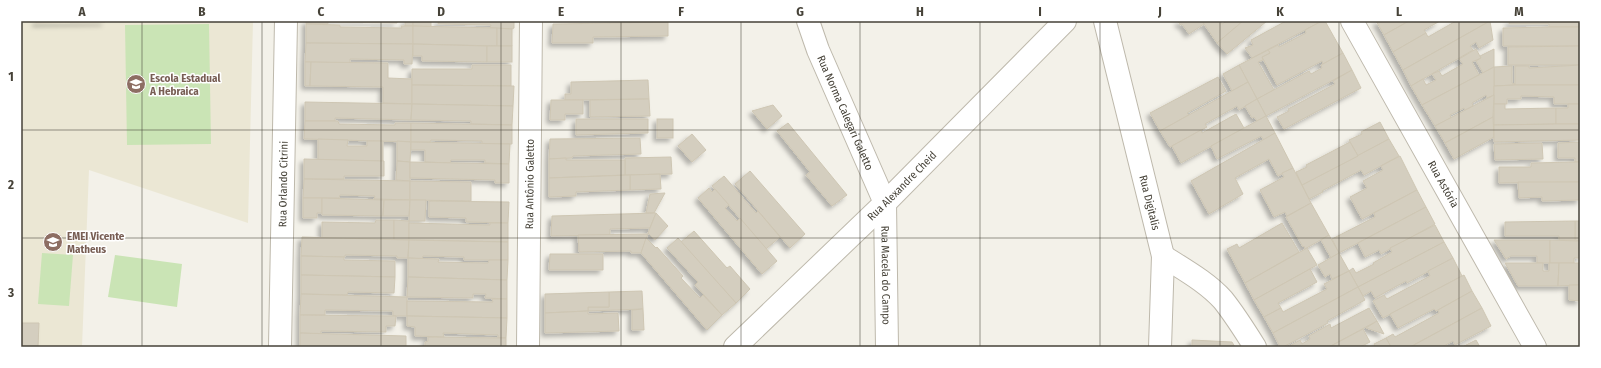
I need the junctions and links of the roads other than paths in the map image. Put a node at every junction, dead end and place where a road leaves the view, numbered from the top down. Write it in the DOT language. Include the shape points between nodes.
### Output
graph roads {
  1 [pos="286,21"];
  2 [pos="532,21"];
  3 [pos="808,21"];
  4 [pos="1065,21"];
  5 [pos="1106,21"];
  6 [pos="1352,21"];
  7 [pos="885,203"];
  8 [pos="1163,256"];
  9 [pos="280,347"];
  10 [pos="528,347"];
  11 [pos="735,347"];
  12 [pos="887,347"];
  13 [pos="1160,347"];
  14 [pos="1255,347"];
  15 [pos="1535,347"];
  1 -- 9 [label="street, Rua Orlando Citrini"];
  2 -- 10 [label="street, Rua Antônio Galetto"];
  3 -- 7 [label="street, Rua Norma Calegari Galetto" via="818,50"];
  4 -- 7 [label="street, Rua Alexandre Cheid"];
  5 -- 8 [label="street, Rua Digitalis"];
  6 -- 15 [label="street, Rua Astória"];
  7 -- 11 [label="street, Rua Alexandre Cheid"];
  7 -- 12 [label="street, Rua Macela do Campo"];
  8 -- 13 [label="street, Rua Digitalis"];
  8 -- 14 [label="street" via="1198,279 1222,299"];
}
